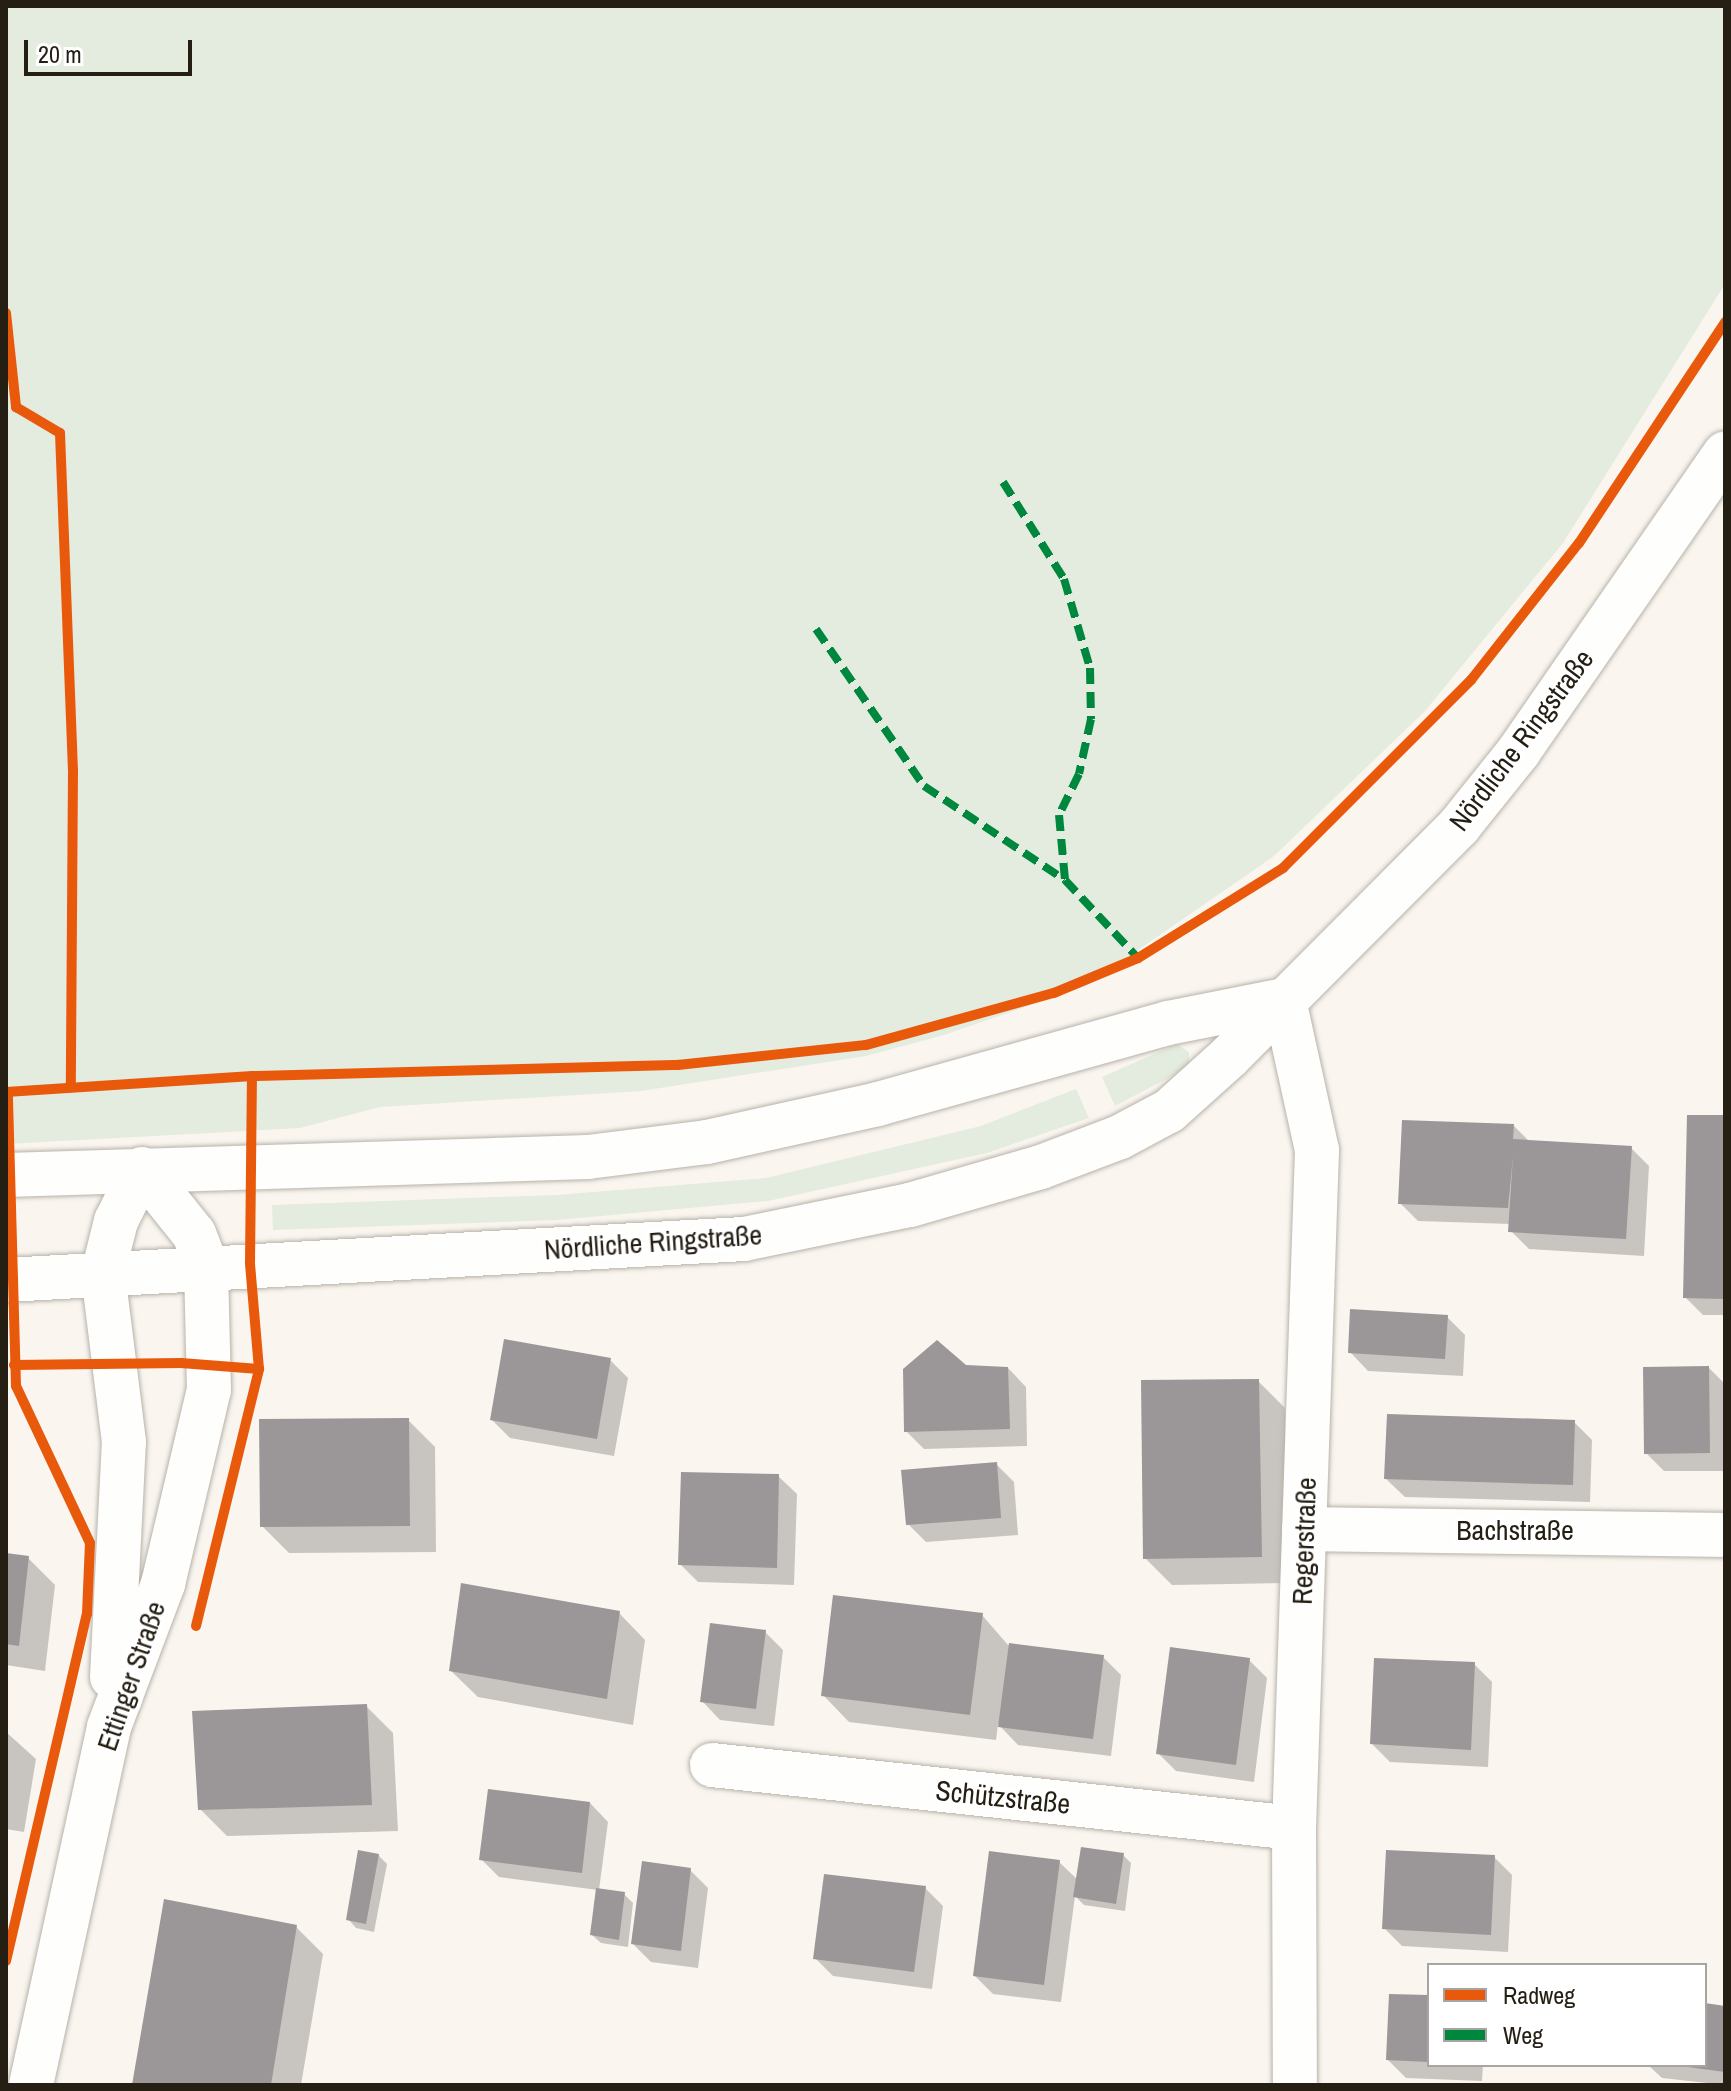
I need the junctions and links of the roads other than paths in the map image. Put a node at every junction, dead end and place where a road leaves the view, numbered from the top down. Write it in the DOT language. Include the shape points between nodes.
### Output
graph roads {
  1 [pos="1725,453"];
  2 [pos="1284,1000"];
  3 [pos="142,1169"];
  4 [pos="6,1175"];
  5 [pos="206,1265"];
  6 [pos="103,1273"];
  7 [pos="6,1280"];
  8 [pos="1304,1529"];
  9 [pos="1725,1535"];
  10 [pos="109,1727"];
  11 [pos="712,1765"];
  12 [pos="1294,1828"];
  13 [pos="31,2085"];
  14 [pos="1295,2085"];
  1 -- 2 [label="main road, Nördliche Ringstraße" via="1502,773 1397,891"];
  2 -- 3 [label="main road" via="1168,1023 878,1104 707,1142 588,1157"];
  2 -- 5 [label="main road, Nördliche Ringstraße" via="1169,1111 1120,1137 1041,1167 910,1205 744,1239"];
  2 -- 8 [label="main road, Regerstraße" via="1317,1150"];
  3 -- 4 [label="main road"];
  3 -- 5 [label="main road" via="194,1234"];
  3 -- 6 [label="main road" via="116,1221"];
  5 -- 6 [label="main road, Nördliche Ringstraße"];
  5 -- 10 [label="main road, Ettinger Straße" via="209,1390 163,1584"];
  6 -- 7 [label="main road, Nördliche Ringstraße"];
  6 -- 10 [label="main road" via="124,1442"];
  8 -- 9 [label="main road, Bachstraße"];
  8 -- 12 [label="main road, Regerstraße"];
  10 -- 13 [label="main road, Ettinger Straße"];
  11 -- 12 [label="main road, Schützstraße"];
  12 -- 14 [label="main road, Regerstraße"];
}
